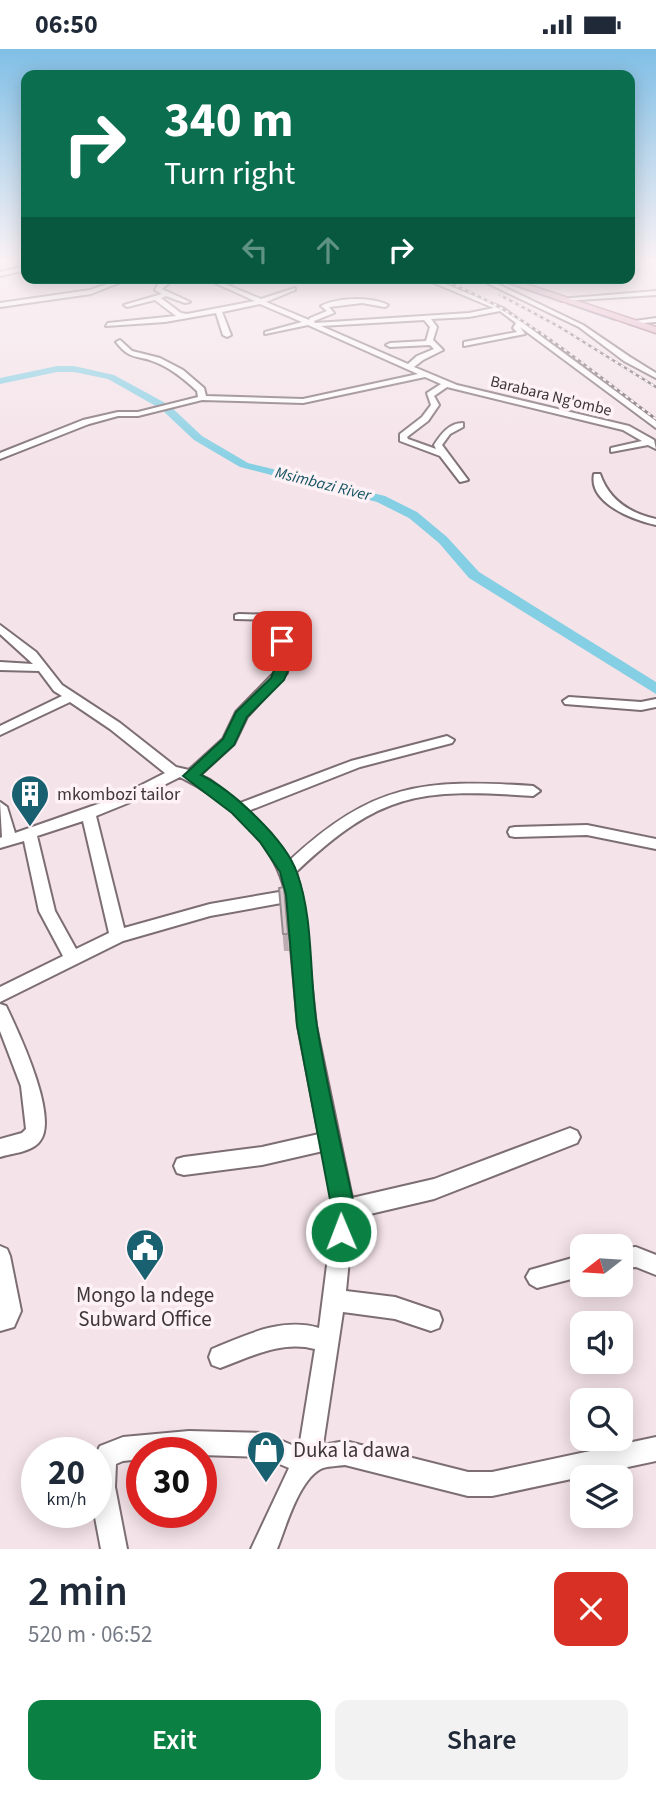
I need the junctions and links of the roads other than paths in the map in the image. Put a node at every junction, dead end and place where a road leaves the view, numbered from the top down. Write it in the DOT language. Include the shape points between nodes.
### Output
graph roads {
  1 [pos="224,330"];
  2 [pos="279,330"];
  3 [pos="328,330"];
  4 [pos="432,330"];
  5 [pos="519,330"];
  6 [pos="530,330"];
  7 [pos="586,330"];
  8 [pos="267,333"];
  9 [pos="523,333"];
  10 [pos="226,335"];
  11 [pos="120,342"];
  12 [pos="431,343"];
  13 [pos="467,344"];
  14 [pos="390,345"];
  15 [pos="556,348"];
  16 [pos="408,368"];
  17 [pos="425,375"];
  18 [pos="656,376"];
  19 [pos="446,384"];
  20 [pos="540,395"];
  21 [pos="202,398"];
  22 [pos="522,402"];
  23 [pos="596,422"];
  24 [pos="460,425"];
  25 [pos="656,425"];
  26 [pos="604,432"];
  27 [pos="653,441"];
  28 [pos="613,445"];
  29 [pos="442,454"];
  30 [pos="0,456"];
  31 [pos="597,477"];
  32 [pos="463,480"];
  33 [pos="656,522"];
  34 [pos="239,617"];
  35 [pos="0,628"];
  36 [pos="0,666"];
  37 [pos="43,668"];
  38 [pos="70,697"];
  39 [pos="569,701"];
  40 [pos="656,703"];
  41 [pos="0,731"];
  42 [pos="447,740"];
  43 [pos="182,774"];
  44 [pos="533,791"];
  45 [pos="0,807"];
  46 [pos="238,809"];
  47 [pos="88,814"];
  48 [pos="29,832"];
  49 [pos="515,832"];
  50 [pos="5,841"];
  51 [pos="656,844"];
  52 [pos="288,871"];
  53 [pos="294,895"];
  54 [pos="118,936"];
  55 [pos="72,957"];
  56 [pos="0,995"];
  57 [pos="0,1011"];
  58 [pos="570,1137"];
  59 [pos="329,1141"];
  60 [pos="0,1148"];
  61 [pos="184,1167"];
  62 [pos="344,1210"];
  63 [pos="0,1256"];
  64 [pos="634,1257"];
  65 [pos="656,1265"];
  66 [pos="570,1268"];
  67 [pos="537,1277"];
  68 [pos="334,1300"];
  69 [pos="0,1320"];
  70 [pos="431,1320"];
  71 [pos="328,1342"];
  72 [pos="220,1357"];
  73 [pos="656,1449"];
  74 [pos="308,1464"];
  75 [pos="114,1549"];
  76 [pos="264,1549"];
  1 -- 10 [label="street"];
  2 -- 8 [label="street"];
  3 -- 16 [label="street, Barabara Ng'ombe"];
  4 -- 12 [label="street" via="428,338"];
  5 -- 9 [label="street"];
  6 -- 15 [label="street"];
  7 -- 18 [label="street"];
  9 -- 13 [label="street"];
  9 -- 15 [label="street"];
  11 -- 21 [label="street" via="134,355 158,360 180,372 198,386"];
  12 -- 14 [label="street"];
  12 -- 16 [label="street" via="439,350"];
  15 -- 25 [label="street"];
  16 -- 17 [label="street, Barabara Ng'ombe"];
  17 -- 19 [label="street, Barabara Ng'ombe"];
  17 -- 21 [label="street" via="303,401"];
  19 -- 22 [label="street, Barabara Ng'ombe"];
  19 -- 29 [label="street" via="430,395 435,405 425,419 403,436 409,444"];
  20 -- 22 [label="street"];
  21 -- 30 [label="street" via="93,420"];
  22 -- 23 [label="street, Barabara Ng'ombe"];
  23 -- 26 [label="street"];
  23 -- 27 [label="street, Barabara Ng'ombe" via="626,428"];
  24 -- 29 [label="street" via="442,437 438,445"];
  27 -- 28 [label="street"];
  29 -- 32 [label="street"];
  31 -- 33 [label="street" via="602,493 641,519"];
  34 -- 43 [label="street" via="277,617 284,652 281,673 241,715 229,741"];
  35 -- 37 [label="street"];
  36 -- 37 [label="street"];
  37 -- 38 [label="street"];
  38 -- 41 [label="street"];
  38 -- 43 [label="street"];
  39 -- 40 [label="street"];
  42 -- 46 [label="street" via="356,764"];
  43 -- 46 [label="street" via="205,783"];
  43 -- 47 [label="street"];
  44 -- 52 [label="street" via="452,786 384,800 326,834"];
  45 -- 50 [label="street"];
  46 -- 52 [label="street" via="266,838"];
  47 -- 48 [label="street"];
  47 -- 54 [label="street"];
  48 -- 50 [label="street"];
  48 -- 55 [label="street" via="47,911"];
  49 -- 51 [label="street" via="587,830"];
  52 -- 53 [label="street"];
  53 -- 54 [label="street" via="210,910"];
  53 -- 59 [label="street" via="307,1025"];
  54 -- 55 [label="street"];
  55 -- 56 [label="street"];
  57 -- 60 [label="street" via="24,1065 36,1122 35,1133 28,1140"];
  58 -- 62 [label="street" via="434,1189"];
  59 -- 61 [label="street"];
  59 -- 62 [label="street"];
  62 -- 68 [label="street"];
  63 -- 69 [label="street" via="10,1311"];
  64 -- 65 [label="street"];
  66 -- 67 [label="street"];
  68 -- 70 [label="street" via="396,1308"];
  68 -- 71 [label="street"];
  71 -- 72 [label="street" via="298,1334 275,1336"];
  71 -- 74 [label="street"];
  73 -- 74 [label="street" via="492,1484 468,1484 345,1453"];
  74 -- 75 [label="street" via="262,1445 189,1443 108,1454 102,1465 102,1486"];
  74 -- 76 [label="street" via="296,1477"];
}
